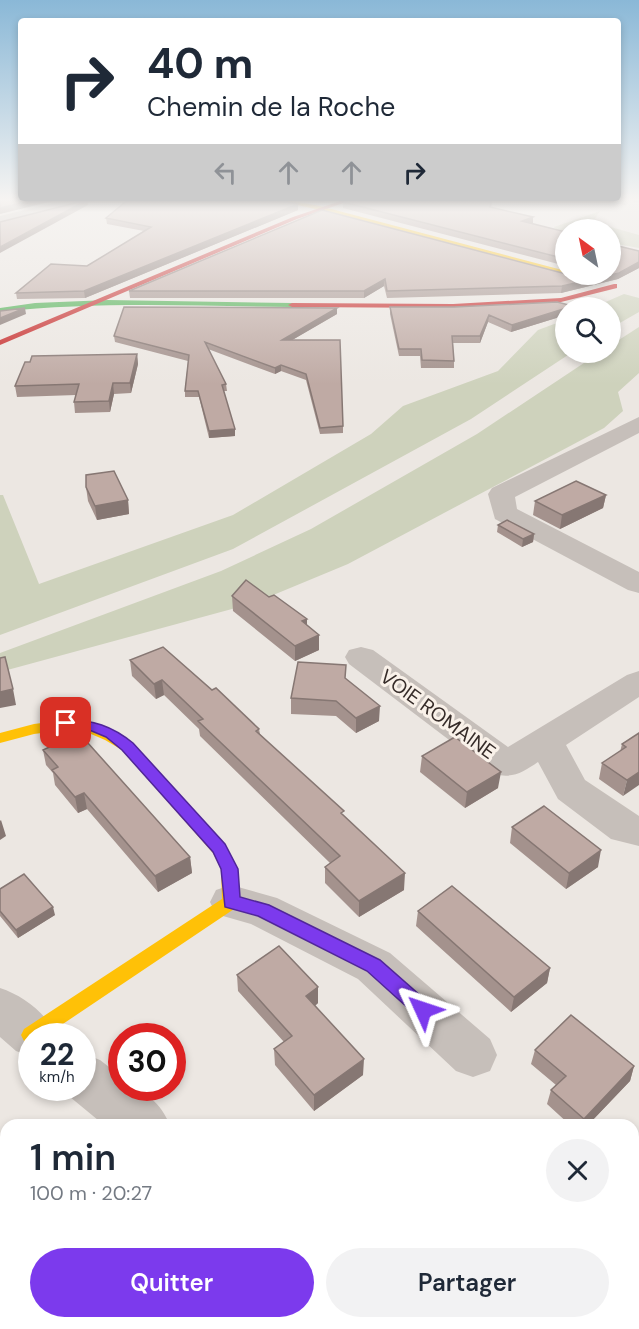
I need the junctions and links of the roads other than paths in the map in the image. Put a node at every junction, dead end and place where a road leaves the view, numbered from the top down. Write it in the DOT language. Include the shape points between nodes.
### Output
graph roads {
  1 [pos="195,260"];
  2 [pos="517,260"];
  3 [pos="555,270"];
  4 [pos="610,285"];
  5 [pos="614,286"];
  6 [pos="631,291"];
  7 [pos="90,304"];
  8 [pos="0,310"];
  9 [pos="0,343"];
  10 [pos="639,424"];
  11 [pos="639,584"];
  12 [pos="361,657"];
  13 [pos="639,682"];
  14 [pos="0,738"];
  15 [pos="545,740"];
  16 [pos="639,831"];
  17 [pos="231,902"];
  18 [pos="29,1023"];
  19 [pos="473,1055"];
  20 [pos="96,1087"];
  21 [pos="136,1119"];
  1 -- 7 [label="main road"];
  2 -- 3 [label="main road"];
  4 -- 5 [label="main road"];
  5 -- 6 [label="main road"];
  5 -- 7 [label="main road" via="561,300 453,306"];
  7 -- 8 [label="main road"];
  7 -- 9 [label="main road"];
  10 -- 11 [label="street" via="501,494 505,513"];
  12 -- 15 [label="street, VOIE ROMAINE" via="507,765"];
  13 -- 15 [label="street, VOIE ROMAINE"];
  14 -- 17 [label="main road" via="66,723 88,724 111,733 128,746 219,849 229,869"];
  15 -- 16 [label="street" via="571,789 625,829"];
  17 -- 18 [label="main road"];
  17 -- 19 [label="street" via="262,910 374,966"];
  20 -- 21 [label="street"];
}
